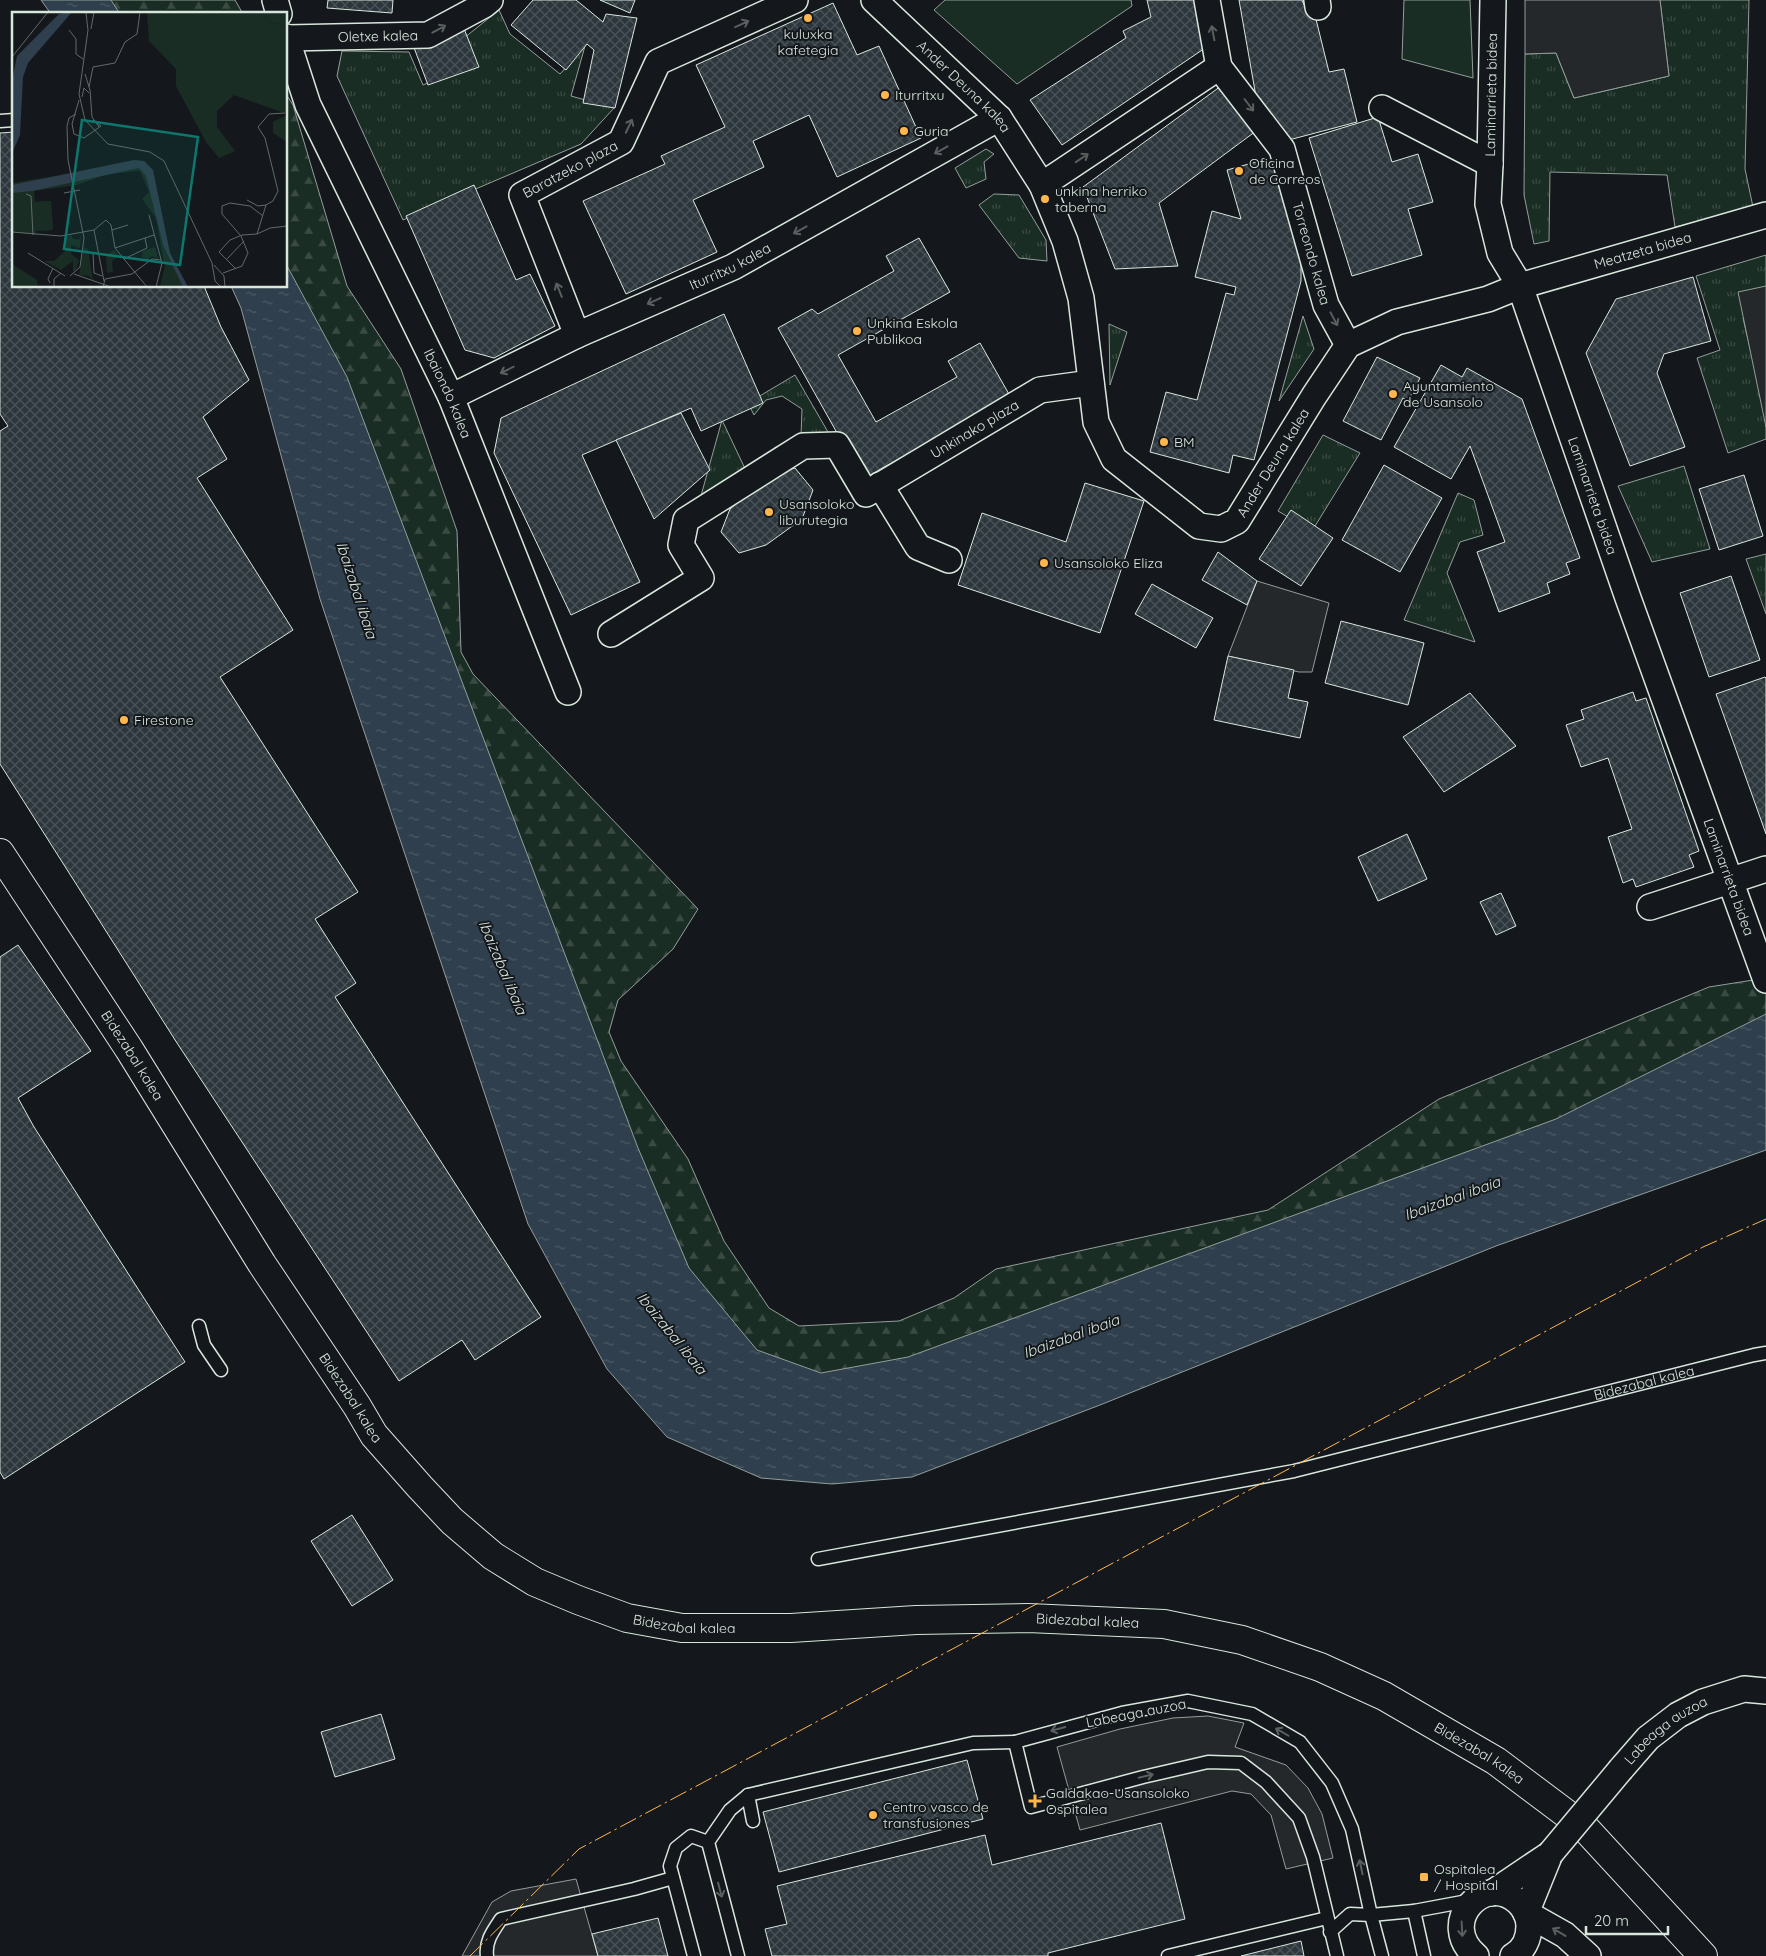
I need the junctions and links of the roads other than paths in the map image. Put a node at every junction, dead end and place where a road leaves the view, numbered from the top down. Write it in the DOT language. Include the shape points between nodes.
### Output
graph roads {
  1 [pos="490,0"];
  2 [pos="795,0"];
  3 [pos="874,0"];
  4 [pos="1207,0"];
  5 [pos="1493,0"];
  6 [pos="288,38"];
  7 [pos="288,44"];
  8 [pos="1219,67"];
  9 [pos="1382,108"];
  10 [pos="999,118"];
  11 [pos="1490,164"];
  12 [pos="1042,185"];
  13 [pos="1766,215"];
  14 [pos="1520,286"];
  15 [pos="578,335"];
  16 [pos="1348,345"];
  17 [pos="1091,383"];
  18 [pos="450,397"];
  19 [pos="873,489"];
  20 [pos="950,560"];
  21 [pos="611,634"];
  22 [pos="568,692"];
  23 [pos="0,853"];
  24 [pos="1766,869"];
  25 [pos="1731,881"];
  26 [pos="1650,907"];
  27 [pos="1766,980"];
  28 [pos="199,1326"];
  29 [pos="1766,1353"];
  30 [pos="221,1370"];
  31 [pos="818,1559"];
  32 [pos="1766,1691"];
  33 [pos="1015,1742"];
  34 [pos="748,1795"];
  35 [pos="753,1821"];
  36 [pos="708,1842"];
  37 [pos="1550,1854"];
  38 [pos="673,1878"];
  39 [pos="1483,1897"];
  40 [pos="1414,1911"];
  41 [pos="1526,1913"];
  42 [pos="1371,1915"];
  43 [pos="1327,1918"];
  44 [pos="1330,1932"];
  45 [pos="487,1956"];
  46 [pos="694,1956"];
  47 [pos="738,1956"];
  48 [pos="1168,1956"];
  49 [pos="1337,1956"];
  50 [pos="1382,1956"];
  51 [pos="1424,1956"];
  52 [pos="1476,1956"];
  53 [pos="1514,1956"];
  54 [pos="1588,1956"];
  55 [pos="1703,1956"];
  6 -- 1 [label="street, Oletxe kalea, one-way" via="428,35"];
  15 -- 2 [label="street, Baratzeko plaza, one-way" via="522,195 622,142 658,62"];
  3 -- 10 [label="street, Ander Deuna kalea"];
  8 -- 4 [label="street, Torreondo kalea, one-way"];
  5 -- 11 [label="street, Laminarrieta bidea"];
  7 -- 18 [label="street, Ibaiondo kalea" via="308,105"];
  12 -- 8 [label="street, one-way"];
  8 -- 16 [label="street, Torreondo kalea, one-way" via="1282,149 1326,305"];
  9 -- 11 [label="street"];
  10 -- 12 [label="street, Ander Deuna kalea"];
  10 -- 15 [label="street, Iturritxu kalea, one-way" via="733,267"];
  11 -- 14 [label="street, Laminarrieta bidea" via="1488,204 1500,253"];
  12 -- 17 [label="street, Ander Deuna kalea" via="1065,241 1081,298"];
  13 -- 14 [label="street, Meatzeta bidea"];
  14 -- 16 [label="street" via="1488,299 1397,322"];
  14 -- 25 [label="street, Laminarrieta bidea"];
  15 -- 18 [label="street, Iturritxu kalea, one-way"];
  16 -- 17 [label="street, Ander Deuna kalea" via="1237,521 1221,529 1199,526 1114,459 1096,422"];
  17 -- 19 [label="street, Unkinako plaza" via="1040,390"];
  18 -- 22 [label="street, Ibaiondo kalea"];
  19 -- 20 [label="street" via="918,547"];
  19 -- 21 [label="street" via="837,446 803,446 686,520 681,545 702,578"];
  23 -- 55 [label="highway, Bidezabal kalea" via="129,1049 262,1264 374,1435 452,1521 493,1556 536,1582 578,1600 626,1618 682,1628 791,1628 916,1620 1028,1618 1164,1624 1242,1640 1320,1667 1384,1696 1496,1761 1584,1827"];
  24 -- 25 [label="street"];
  25 -- 26 [label="street"];
  25 -- 27 [label="street, Laminarrieta bidea"];
  28 -- 30 [label="lane" via="204,1345"];
  29 -- 31 [label="lane, Bidezabal kalea" via="1294,1471"];
  32 -- 37 [label="street, Labeaga auzoa, bridge" via="1744,1689 1703,1702 1648,1738"];
  33 -- 34 [label="lane, Labeaga auzoa" via="973,1743"];
  42 -- 33 [label="lane, Labeaga auzoa, one-way" via="1352,1828 1332,1782 1300,1742 1252,1714 1188,1702 1122,1713"];
  33 -- 43 [label="lane, one-way" via="1030,1807 1208,1762 1241,1763 1266,1782 1299,1818 1313,1857"];
  34 -- 35 [label="lane"];
  34 -- 36 [label="lane, Labeaga auzoa" via="730,1810"];
  36 -- 38 [label="lane" via="691,1836 676,1848 670,1866"];
  36 -- 47 [label="lane, one-way"];
  37 -- 39 [label="street"];
  37 -- 41 [label="street"];
  38 -- 45 [label="lane" via="634,1890 501,1919 485,1946"];
  38 -- 46 [label="lane"];
  39 -- 40 [label="lane"];
  39 -- 41 [label="street" via="1501,1893 1516,1900"];
  39 -- 52 [label="street, one-way" via="1466,1909 1460,1930 1469,1950"];
  40 -- 42 [label="lane"];
  40 -- 51 [label="lane"];
  41 -- 53 [label="street" via="1528,1935 1524,1946"];
  54 -- 41 [label="street, one-way" via="1565,1935"];
  42 -- 44 [label="lane" via="1350,1914"];
  42 -- 50 [label="lane, Labeaga auzoa"];
  43 -- 44 [label="lane"];
  43 -- 48 [label="lane"];
  44 -- 49 [label="lane"];
}
